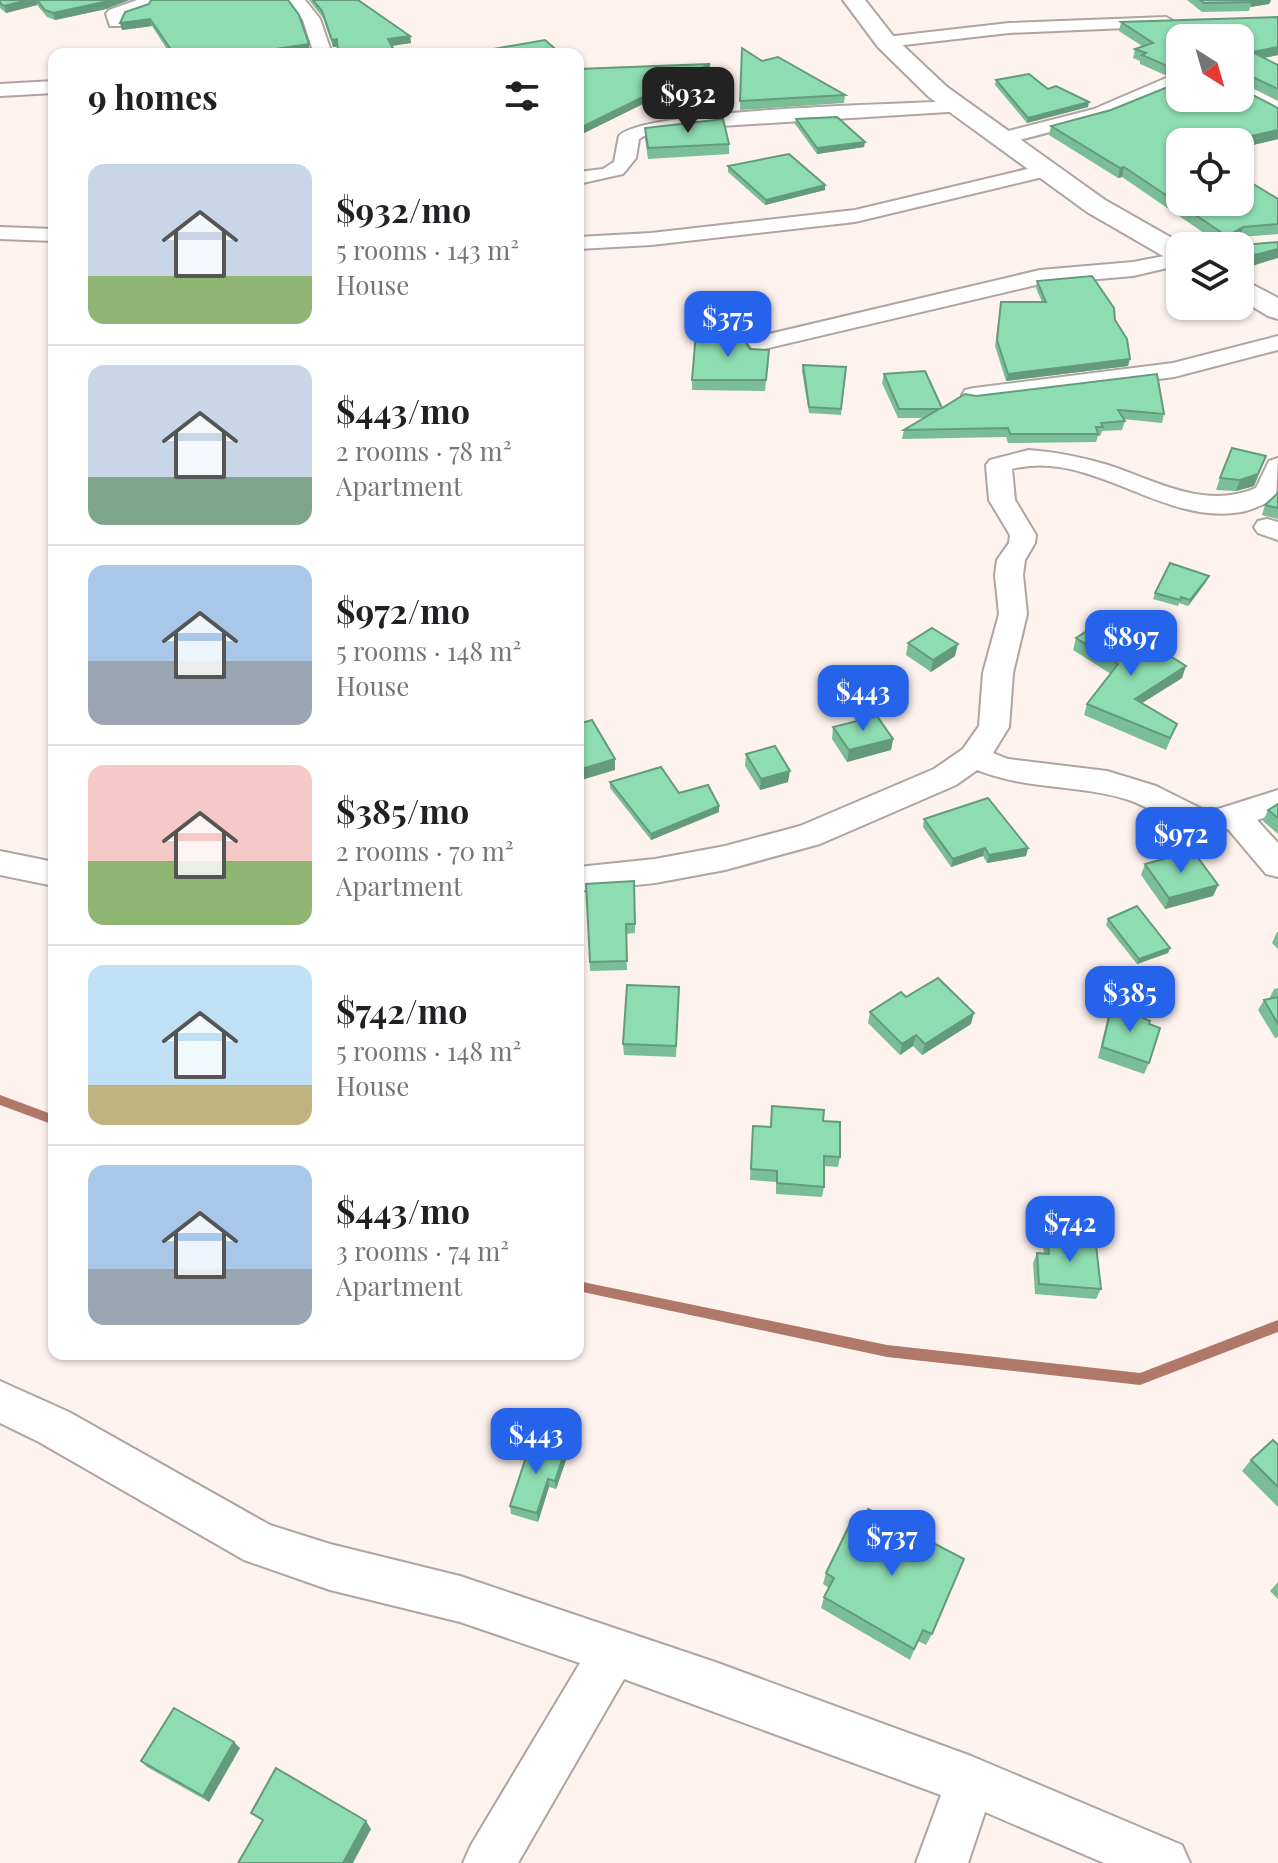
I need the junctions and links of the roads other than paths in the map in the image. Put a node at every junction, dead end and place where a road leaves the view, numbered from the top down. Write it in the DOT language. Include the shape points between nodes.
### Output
graph roads {
  1 [pos="145,0"];
  2 [pos="296,0"];
  3 [pos="854,0"];
  4 [pos="116,22"];
  5 [pos="1180,22"];
  6 [pos="886,42"];
  7 [pos="320,48"];
  8 [pos="1166,84"];
  9 [pos="48,87"];
  10 [pos="0,90"];
  11 [pos="1254,96"];
  12 [pos="957,107"];
  13 [pos="1278,109"];
  14 [pos="1000,139"];
  15 [pos="1044,171"];
  16 [pos="584,177"];
  17 [pos="0,233"];
  18 [pos="48,235"];
  19 [pos="584,243"];
  20 [pos="1166,248"];
  21 [pos="1166,260"];
  22 [pos="1254,295"];
  23 [pos="1278,310"];
  24 [pos="760,343"];
  25 [pos="1278,343"];
  26 [pos="974,395"];
  27 [pos="1278,466"];
  28 [pos="974,757"];
  29 [pos="1278,801"];
  30 [pos="1235,816"];
  31 [pos="0,863"];
  32 [pos="1278,865"];
  33 [pos="48,873"];
  34 [pos="584,878"];
  35 [pos="0,1401"];
  36 [pos="614,1651"];
  37 [pos="971,1781"];
  38 [pos="489,1863"];
  39 [pos="942,1863"];
  40 [pos="1164,1863"];
  1 -- 4 [label="street" via="115,14"];
  2 -- 7 [label="street" via="316,29"];
  3 -- 6 [label="street"];
  5 -- 6 [label="street" via="1009,28"];
  6 -- 12 [label="street"];
  8 -- 14 [label="street" via="1101,113"];
  9 -- 10 [label="street"];
  11 -- 13 [label="street"];
  12 -- 14 [label="street"];
  12 -- 16 [label="street" via="734,119 639,131 629,136 624,165"];
  14 -- 15 [label="street"];
  15 -- 19 [label="street" via="855,216"];
  15 -- 20 [label="street"];
  17 -- 18 [label="street"];
  21 -- 24 [label="street" via="1133,269 1040,277"];
  22 -- 23 [label="street"];
  25 -- 26 [label="street" via="1174,370"];
  27 -- 28 [label="street" via="1267,493 1242,507 1223,508 1097,469 1038,458 999,465 1002,500 1023,535 1011,560 1013,614 998,673 994,727"];
  28 -- 30 [label="street" via="1004,769 1120,786 1198,821"];
  28 -- 34 [label="street" via="945,777 809,836 725,858"];
  29 -- 30 [label="street"];
  30 -- 32 [label="street"];
  31 -- 33 [label="street"];
  35 -- 36 [label="street" via="260,1544 460,1599"];
  36 -- 37 [label="street"];
  36 -- 38 [label="street"];
  37 -- 39 [label="street"];
  37 -- 40 [label="street"];
}
